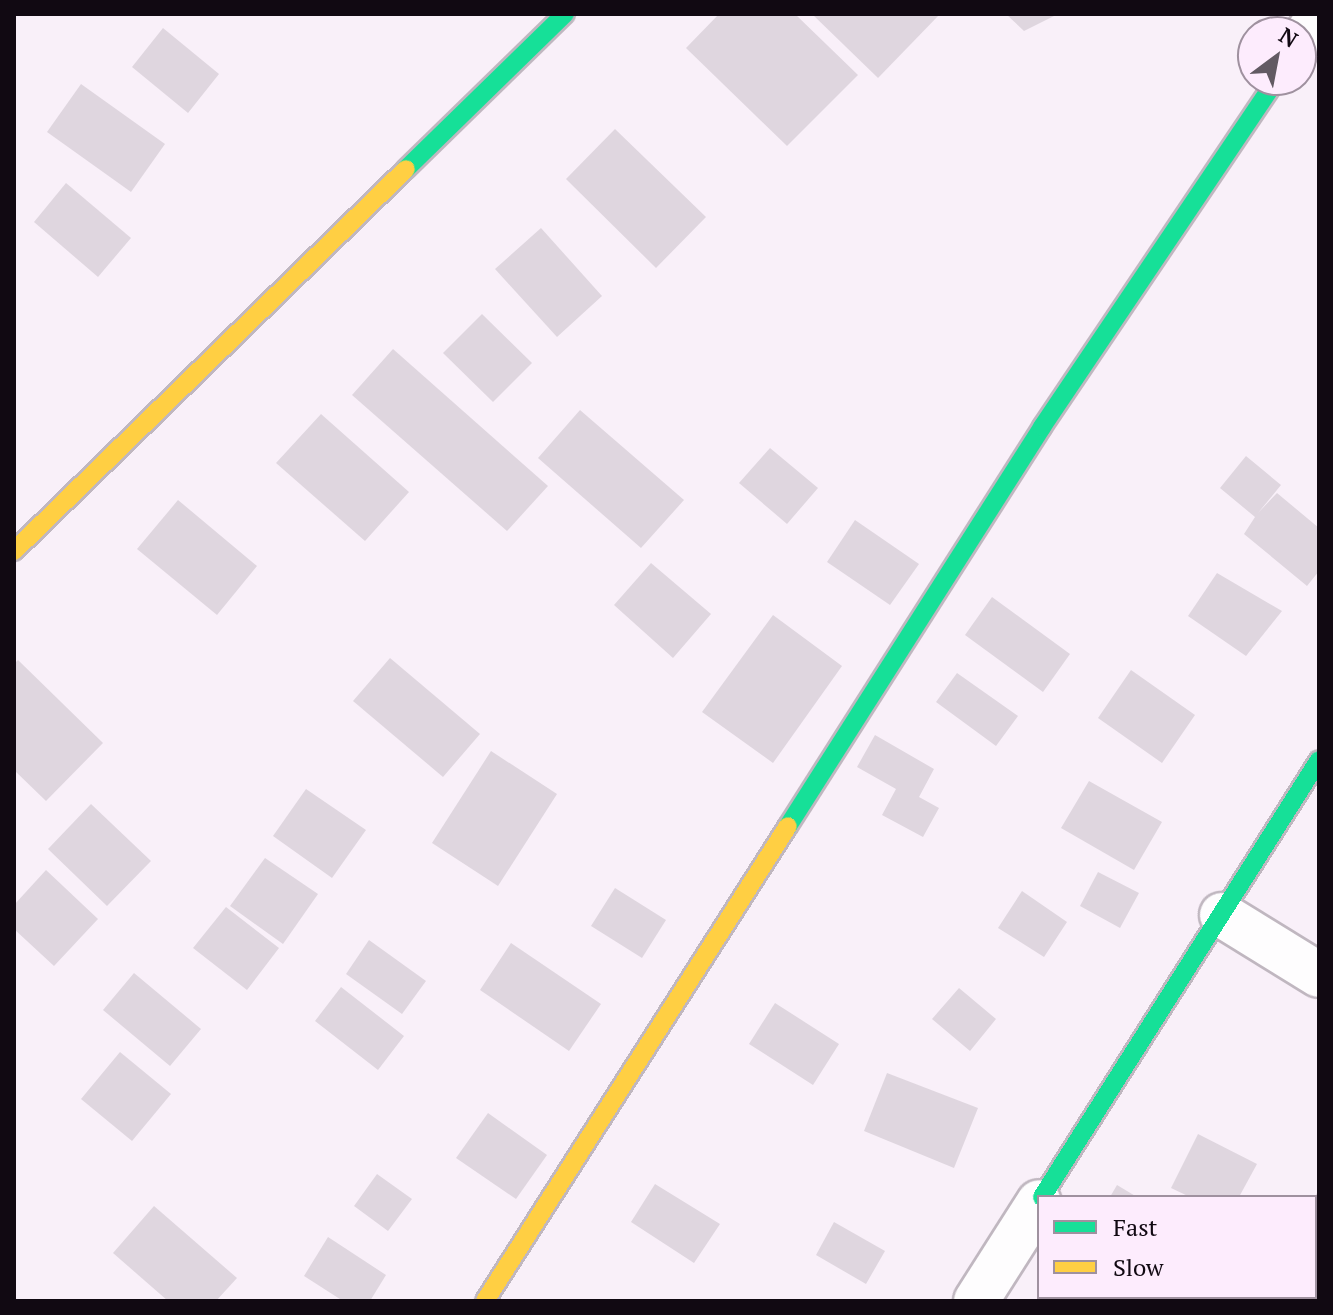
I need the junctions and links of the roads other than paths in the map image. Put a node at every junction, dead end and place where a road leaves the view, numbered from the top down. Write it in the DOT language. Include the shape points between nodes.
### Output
graph roads {
  1 [pos="565,14"];
  2 [pos="1265,96"];
  3 [pos="14,551"];
  4 [pos="1319,760"];
  5 [pos="1222,915"];
  6 [pos="1319,975"];
  7 [pos="1044,1195"];
  8 [pos="1037,1205"];
  9 [pos="485,1301"];
  10 [pos="976,1301"];
  1 -- 3 [label="street"];
  2 -- 9 [label="street" via="1042,427"];
  4 -- 5 [label="street"];
  5 -- 6 [label="street"];
  5 -- 7 [label="street"];
  8 -- 10 [label="street"];
}
